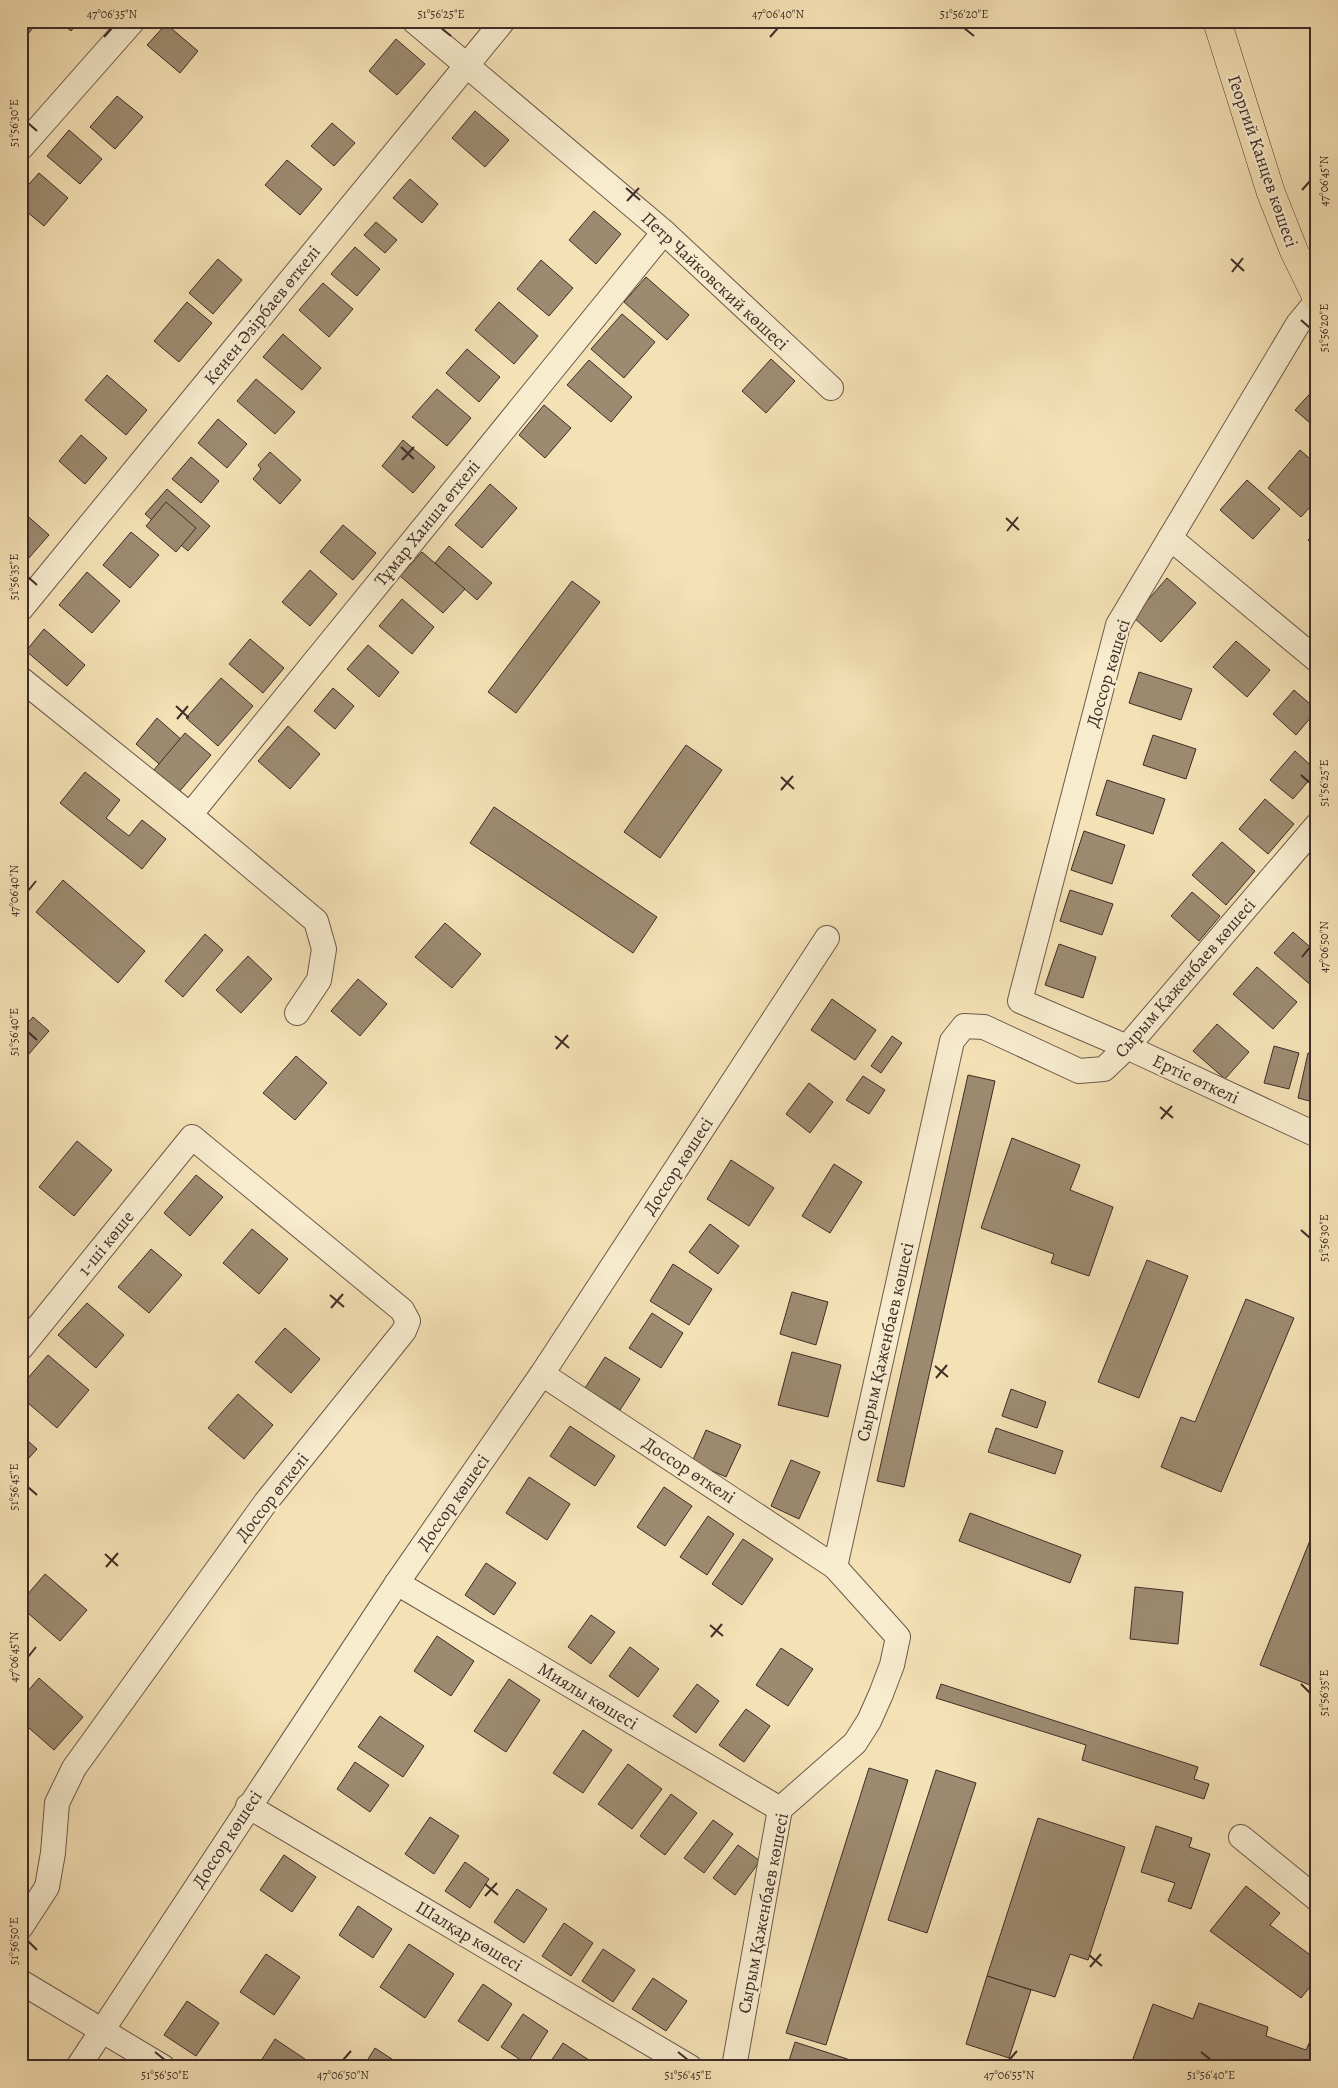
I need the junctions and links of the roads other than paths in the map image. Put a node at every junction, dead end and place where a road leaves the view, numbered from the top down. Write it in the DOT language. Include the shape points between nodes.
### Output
graph roads {
  1 [pos="133,21"];
  2 [pos="414,21"];
  3 [pos="503,21"];
  4 [pos="1216,21"];
  5 [pos="466,66"];
  6 [pos="21,148"];
  7 [pos="664,232"];
  8 [pos="1317,299"];
  9 [pos="831,388"];
  10 [pos="1170,538"];
  11 [pos="21,609"];
  12 [pos="1317,660"];
  13 [pos="21,679"];
  14 [pos="190,815"];
  15 [pos="1317,825"];
  16 [pos="827,938"];
  17 [pos="1020,1001"];
  18 [pos="297,1014"];
  19 [pos="1127,1047"];
  20 [pos="1317,1135"];
  21 [pos="192,1137"];
  22 [pos="21,1348"];
  23 [pos="542,1374"];
  24 [pos="835,1567"];
  25 [pos="397,1583"];
  26 [pos="248,1806"];
  27 [pos="780,1809"];
  28 [pos="1241,1837"];
  29 [pos="1317,1900"];
  30 [pos="21,1927"];
  31 [pos="21,1982"];
  32 [pos="102,2029"];
  33 [pos="78,2067"];
  34 [pos="163,2067"];
  35 [pos="690,2067"];
  36 [pos="734,2067"];
  1 -- 6 [label="street"];
  2 -- 5 [label="street, Петр Чайковский көшесі"];
  3 -- 5 [label="street, Кенен Әзірбаев өткелі"];
  4 -- 8 [label="main road, Георгий Канцев көшесі" via="1271,194"];
  5 -- 7 [label="street, Петр Чайковский көшесі"];
  5 -- 11 [label="street, Кенен Әзірбаев өткелі"];
  7 -- 9 [label="street, Петр Чайковский көшесі"];
  7 -- 14 [label="street, Тұмар Ханша өткелі"];
  8 -- 10 [label="street, Доссор көшесі" via="1298,324"];
  10 -- 12 [label="street"];
  10 -- 17 [label="street, Доссор көшесі" via="1118,625"];
  13 -- 14 [label="street"];
  14 -- 18 [label="street" via="316,921 324,949 319,980"];
  15 -- 19 [label="street, Сырым Қаженбаев көшесі"];
  16 -- 23 [label="street, Доссор көшесі"];
  17 -- 19 [label="street, Ертіс өткелі"];
  19 -- 20 [label="street, Ертіс өткелі"];
  19 -- 24 [label="street, Сырым Қаженбаев көшесі" via="1104,1068 1079,1071 984,1027 964,1026 952,1041"];
  21 -- 22 [label="street, 1-ші көше"];
  21 -- 30 [label="street, Доссор өткелі" via="402,1310 408,1321 404,1331 266,1502 74,1768 57,1803 47,1887"];
  23 -- 24 [label="street, Доссор өткелі"];
  23 -- 25 [label="street, Доссор көшесі"];
  24 -- 27 [label="street, Сырым Қаженбаев көшесі" via="898,1637 892,1665 870,1720 855,1743"];
  25 -- 26 [label="street, Доссор көшесі"];
  25 -- 27 [label="street, Миялы көшесі"];
  26 -- 32 [label="street, Доссор көшесі"];
  26 -- 35 [label="street, Шалқар көшесі"];
  27 -- 36 [label="street, Сырым Қаженбаев көшесі"];
  28 -- 29 [label="street"];
  31 -- 32 [label="street"];
  32 -- 33 [label="street, Доссор көшесі"];
  32 -- 34 [label="street"];
}
